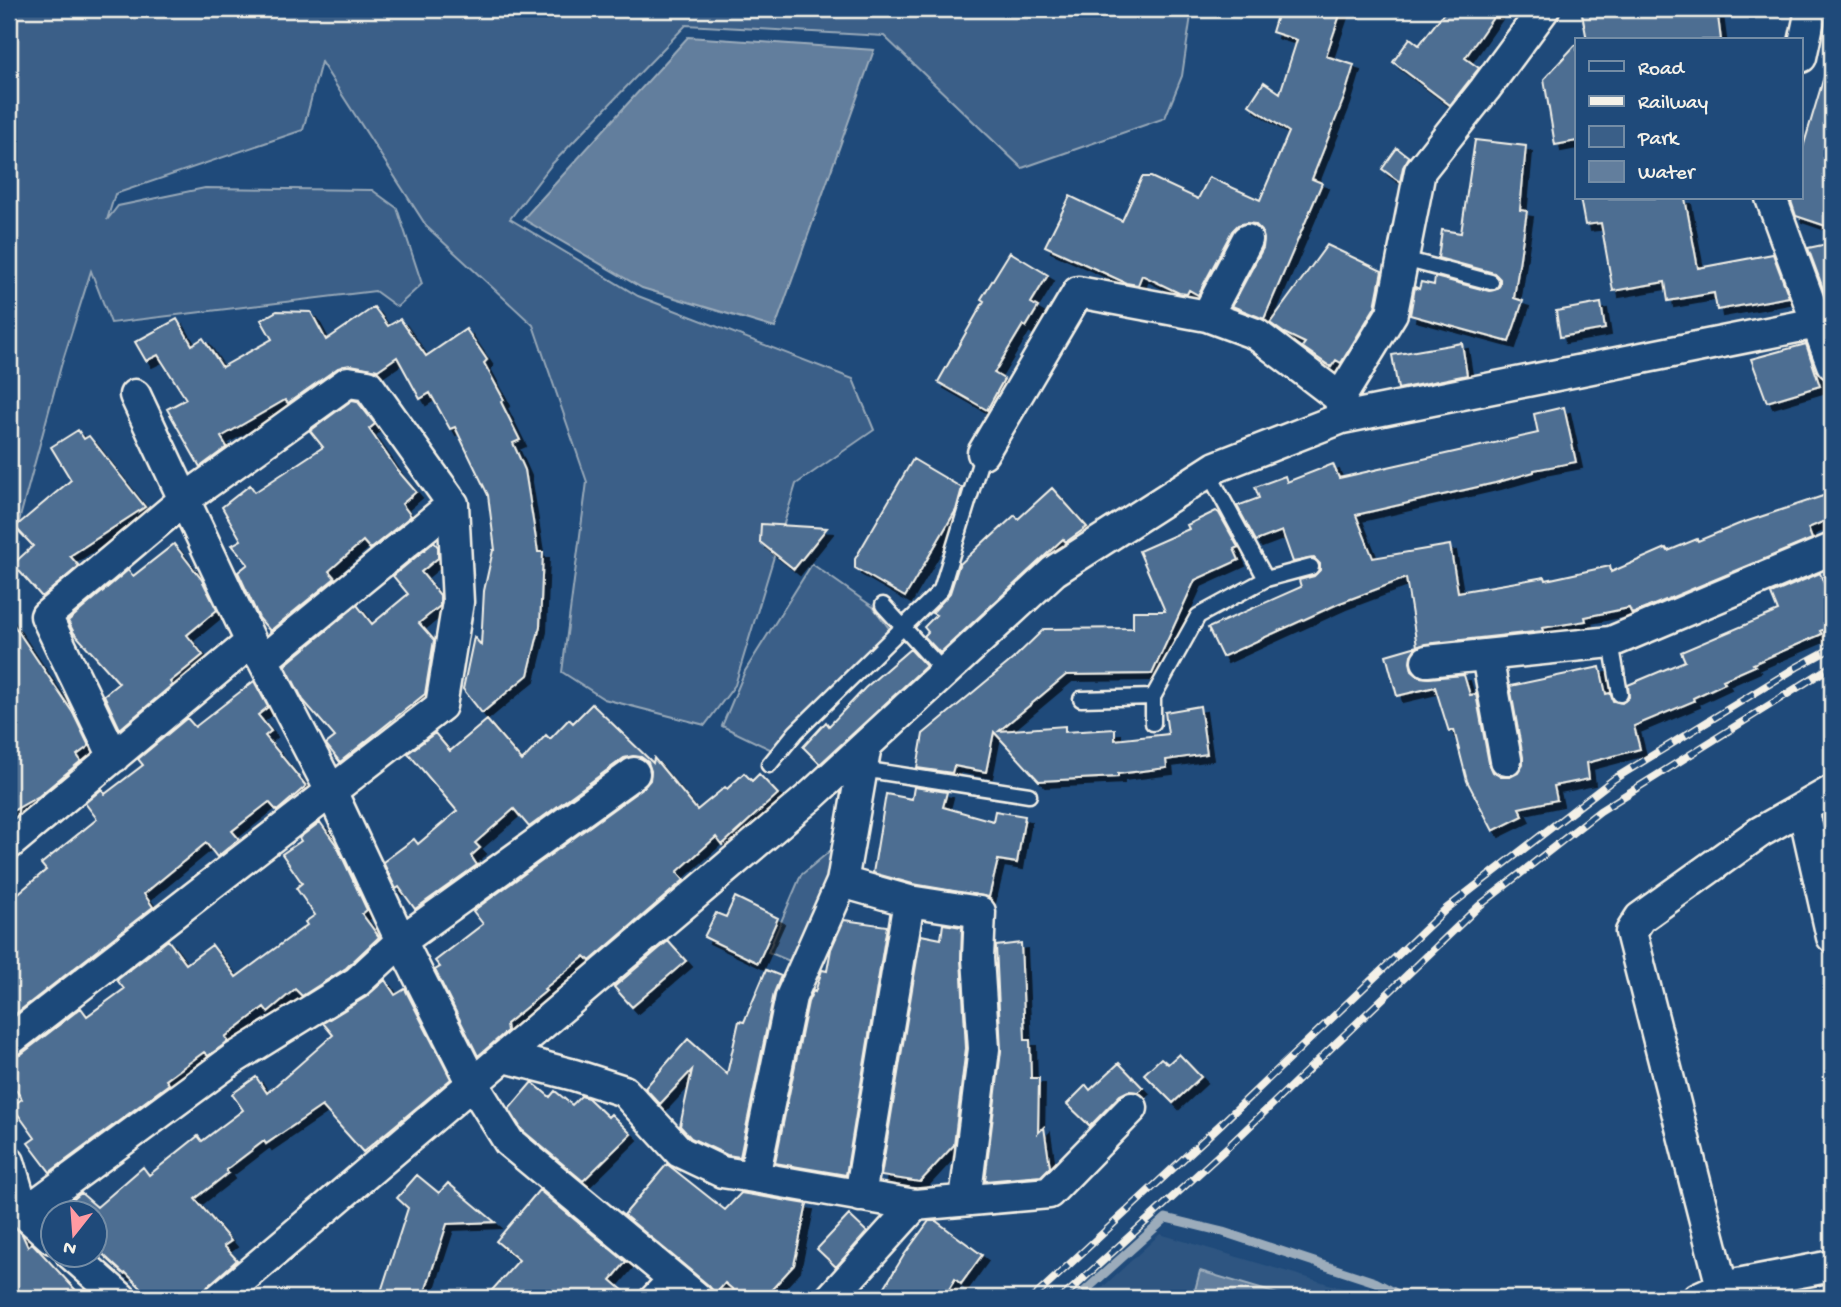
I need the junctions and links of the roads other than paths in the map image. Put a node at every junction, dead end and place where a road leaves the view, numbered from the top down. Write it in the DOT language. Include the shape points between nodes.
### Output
graph roads {
  1 [pos="1544,9"];
  2 [pos="1816,11"];
  3 [pos="1802,54"];
  4 [pos="1772,200"];
  5 [pos="1247,240"];
  6 [pos="1404,259"];
  7 [pos="1491,282"];
  8 [pos="1207,316"];
  9 [pos="1825,321"];
  10 [pos="1832,364"];
  11 [pos="135,395"];
  12 [pos="1341,408"];
  13 [pos="983,453"];
  14 [pos="1208,472"];
  15 [pos="185,499"];
  16 [pos="453,504"];
  17 [pos="1832,549"];
  18 [pos="1311,567"];
  19 [pos="1266,579"];
  20 [pos="883,605"];
  21 [pos="902,628"];
  22 [pos="1611,642"];
  23 [pos="257,651"];
  24 [pos="1487,656"];
  25 [pos="1427,661"];
  26 [pos="944,672"];
  27 [pos="1620,694"];
  28 [pos="1153,697"];
  29 [pos="1081,699"];
  30 [pos="1153,723"];
  31 [pos="114,757"];
  32 [pos="864,757"];
  33 [pos="1506,760"];
  34 [pos="769,765"];
  35 [pos="634,773"];
  36 [pos="331,791"];
  37 [pos="1832,791"];
  38 [pos="1028,795"];
  39 [pos="1803,808"];
  40 [pos="9,844"];
  41 [pos="842,882"];
  42 [pos="909,901"];
  43 [pos="1832,937"];
  44 [pos="401,941"];
  45 [pos="9,1041"];
  46 [pos="505,1057"];
  47 [pos="473,1084"];
  48 [pos="1132,1108"];
  49 [pos="9,1163"];
  50 [pos="754,1177"];
  51 [pos="860,1196"];
  52 [pos="965,1200"];
  53 [pos="915,1205"];
  54 [pos="24,1213"];
  55 [pos="38,1226"];
  56 [pos="1832,1266"];
  57 [pos="86,1268"];
  58 [pos="668,1274"];
  59 [pos="1710,1293"];
  60 [pos="121,1298"];
  61 [pos="220,1298"];
  62 [pos="645,1298"];
  63 [pos="697,1298"];
  64 [pos="831,1298"];
  1 -- 6 [label="street" via="1420,171"];
  2 -- 3 [label="street"];
  4 -- 9 [label="street"];
  5 -- 8 [label="street"];
  6 -- 7 [label="lane"];
  6 -- 12 [label="street" via="1392,313"];
  8 -- 12 [label="street" via="1256,334"];
  8 -- 13 [label="street" via="1077,292"];
  9 -- 10 [label="street"];
  9 -- 12 [label="street"];
  11 -- 15 [label="street"];
  12 -- 14 [label="street"];
  13 -- 21 [label="lane" via="941,590"];
  14 -- 19 [label="lane"];
  14 -- 26 [label="street" via="1054,571"];
  15 -- 16 [label="street" via="348,382 368,385"];
  15 -- 23 [label="street"];
  15 -- 31 [label="street" via="46,616"];
  16 -- 23 [label="street"];
  16 -- 36 [label="street" via="458,602 441,706"];
  17 -- 22 [label="street"];
  18 -- 19 [label="lane"];
  19 -- 28 [label="lane" via="1198,616"];
  20 -- 21 [label="lane"];
  21 -- 26 [label="lane"];
  21 -- 34 [label="lane" via="796,732"];
  22 -- 24 [label="street"];
  22 -- 27 [label="lane"];
  23 -- 31 [label="street"];
  23 -- 36 [label="street"];
  24 -- 25 [label="street"];
  24 -- 33 [label="street"];
  26 -- 32 [label="street"];
  28 -- 29 [label="lane"];
  28 -- 30 [label="lane"];
  31 -- 40 [label="street"];
  32 -- 38 [label="lane"];
  32 -- 41 [label="street"];
  32 -- 46 [label="street" via="812,795"];
  35 -- 44 [label="street"];
  36 -- 44 [label="street"];
  36 -- 45 [label="street"];
  37 -- 39 [label="street"];
  39 -- 43 [label="street"];
  39 -- 59 [label="street" via="1760,832 1651,910 1630,932"];
  41 -- 42 [label="street"];
  41 -- 50 [label="street" via="791,997"];
  42 -- 51 [label="street"];
  42 -- 52 [label="street" via="980,912 984,1048"];
  44 -- 47 [label="street"];
  44 -- 54 [label="street" via="357,982 233,1059"];
  46 -- 47 [label="street"];
  46 -- 50 [label="street" via="624,1091 680,1152 722,1172"];
  47 -- 58 [label="street" via="509,1142"];
  47 -- 61 [label="street"];
  48 -- 52 [label="street" via="1049,1193"];
  49 -- 54 [label="street"];
  50 -- 51 [label="street"];
  51 -- 53 [label="street"];
  52 -- 53 [label="street"];
  53 -- 64 [label="street"];
  54 -- 55 [label="street"];
  56 -- 59 [label="street"];
  57 -- 60 [label="street"];
  58 -- 62 [label="lane"];
  58 -- 63 [label="street"];
}
